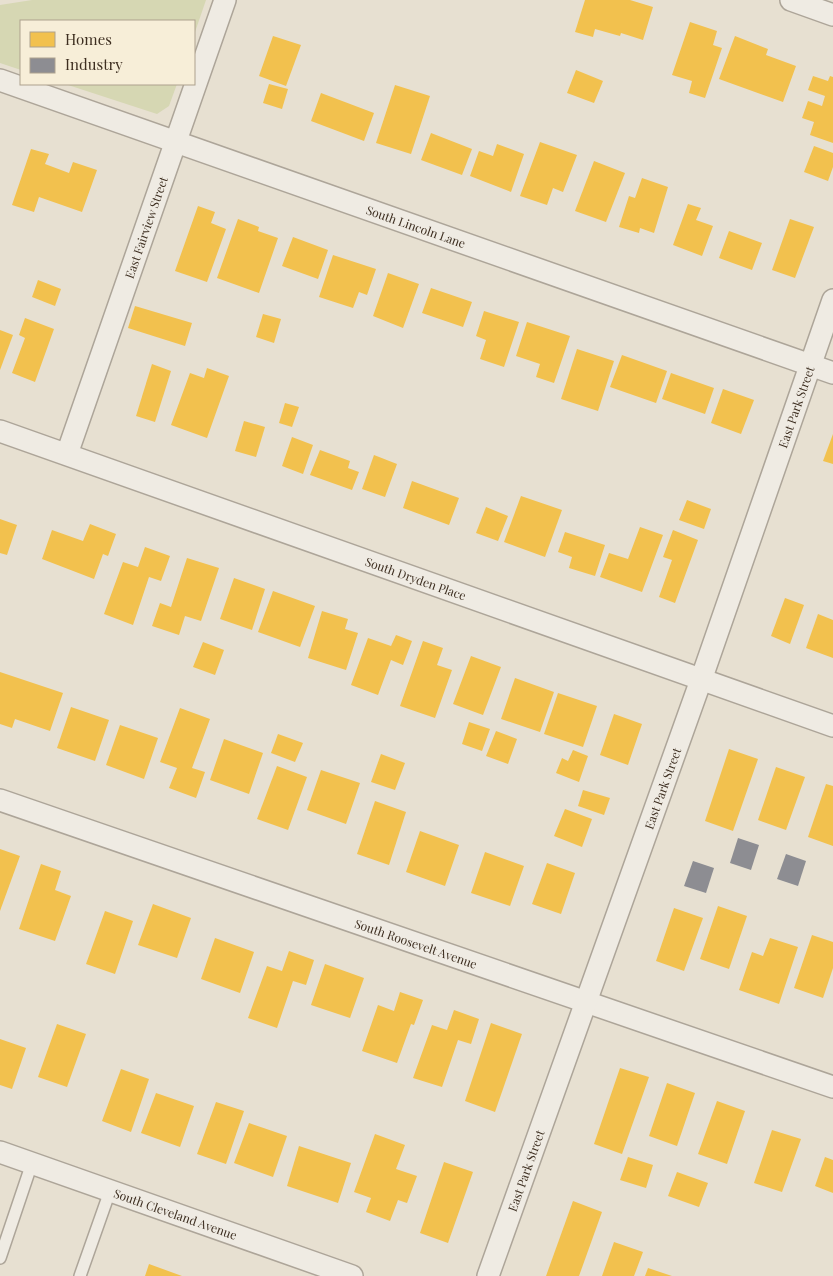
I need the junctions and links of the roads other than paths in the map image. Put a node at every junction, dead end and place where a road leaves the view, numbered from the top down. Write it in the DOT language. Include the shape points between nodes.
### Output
graph roads {
  1 [pos="225,0"];
  2 [pos="791,0"];
  3 [pos="833,15"];
  4 [pos="0,80"];
  5 [pos="176,141"];
  6 [pos="833,300"];
  7 [pos="811,365"];
  8 [pos="833,373"];
  9 [pos="0,431"];
  10 [pos="67,454"];
  11 [pos="701,680"];
  12 [pos="833,726"];
  13 [pos="0,800"];
  14 [pos="585,1002"];
  15 [pos="833,1087"];
  16 [pos="0,1152"];
  17 [pos="32,1163"];
  18 [pos="110,1191"];
  19 [pos="0,1258"];
  20 [pos="80,1276"];
  21 [pos="352,1276"];
  22 [pos="488,1276"];
  1 -- 5 [label="street, East Fairview Street"];
  2 -- 3 [label="street"];
  4 -- 5 [label="street, South Lincoln Lane"];
  5 -- 7 [label="street, South Lincoln Lane"];
  5 -- 10 [label="street, East Fairview Street"];
  6 -- 7 [label="street, East Park Street"];
  7 -- 8 [label="street, South Lincoln Lane"];
  7 -- 11 [label="street, East Park Street"];
  9 -- 10 [label="street, South Dryden Place"];
  10 -- 11 [label="street, South Dryden Place"];
  11 -- 12 [label="street, South Dryden Place"];
  11 -- 14 [label="street, East Park Street"];
  13 -- 14 [label="street, South Roosevelt Avenue"];
  14 -- 15 [label="street, South Roosevelt Avenue"];
  14 -- 22 [label="street, East Park Street"];
  16 -- 17 [label="street, South Cleveland Avenue"];
  17 -- 18 [label="street, South Cleveland Avenue"];
  17 -- 19 [label="lane"];
  18 -- 20 [label="lane"];
  18 -- 21 [label="street, South Cleveland Avenue"];
}
